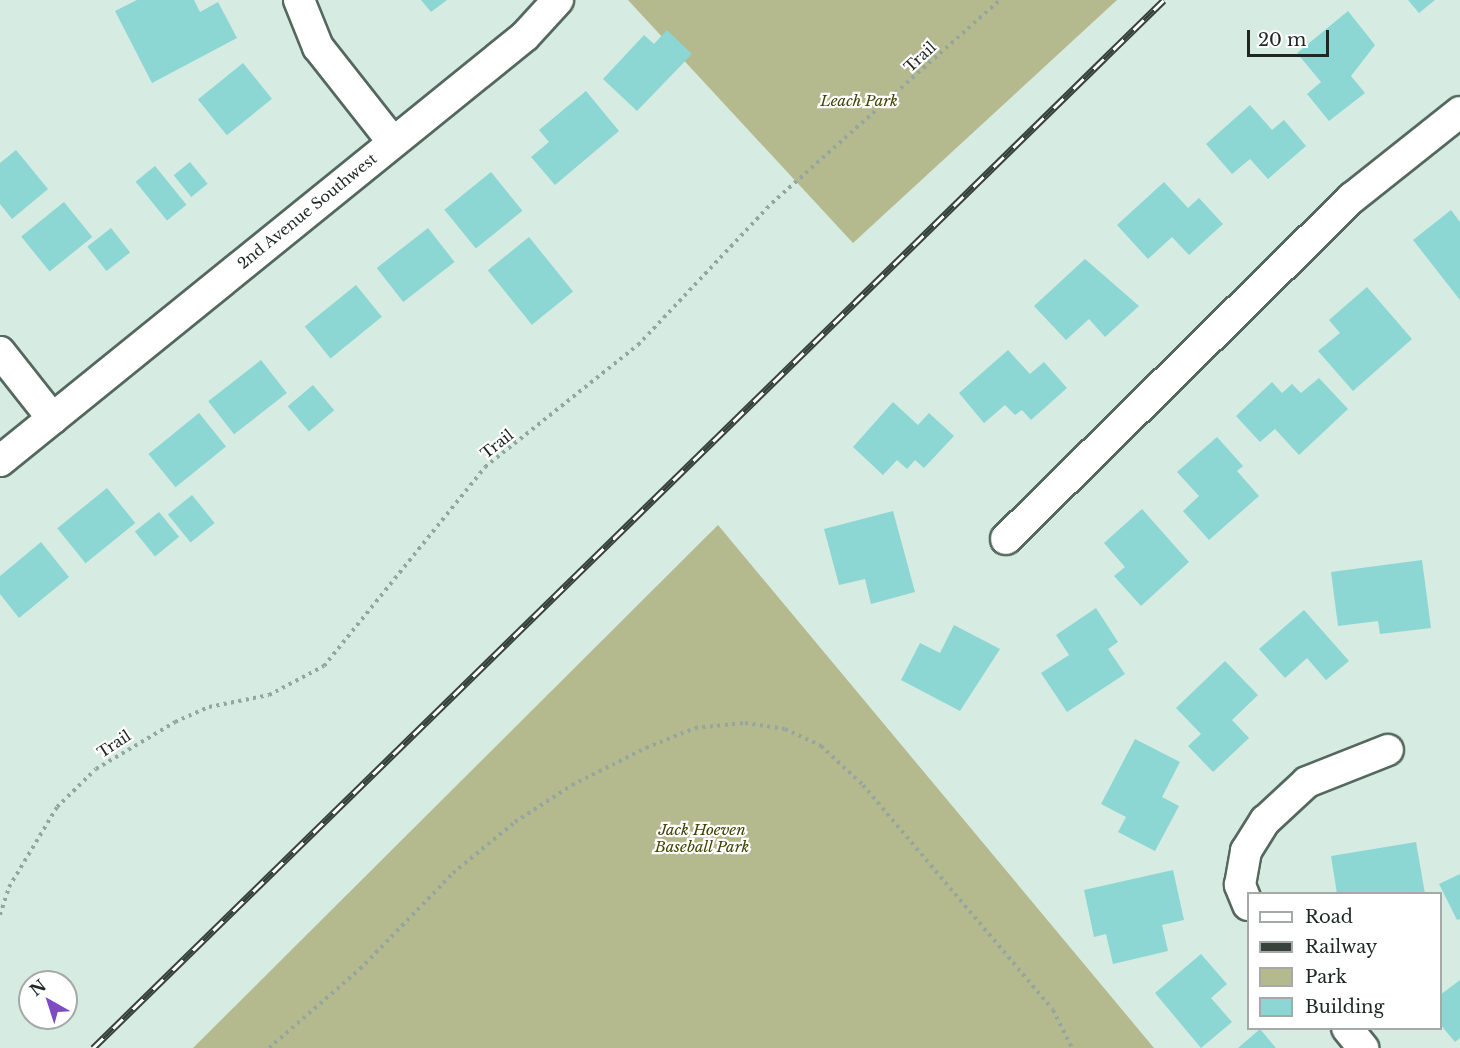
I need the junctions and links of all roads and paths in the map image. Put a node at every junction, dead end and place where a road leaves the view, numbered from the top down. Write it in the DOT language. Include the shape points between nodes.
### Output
graph roads {
  1 [pos="299,0"];
  2 [pos="558,0"];
  3 [pos="1000,0"];
  4 [pos="1458,117"];
  5 [pos="392,141"];
  6 [pos="0,352"];
  7 [pos="53,419"];
  8 [pos="0,461"];
  9 [pos="1006,539"];
  10 [pos="1388,750"];
  11 [pos="1247,902"];
  12 [pos="0,915"];
  13 [pos="1348,1030"];
  14 [pos="269,1048"];
  15 [pos="1072,1048"];
  16 [pos="1363,1048"];
  1 -- 5 [label="street" via="318,47"];
  2 -- 5 [label="street, 2nd Avenue Southwest" via="525,36"];
  3 -- 12 [label="path, Trail" via="857,133 772,203 638,345 485,467 324,666 268,695 209,707 175,722 96,770 57,807 9,887"];
  4 -- 9 [label="street" via="1352,198"];
  5 -- 7 [label="street, 2nd Avenue Southwest"];
  6 -- 7 [label="street"];
  7 -- 8 [label="street, 2nd Avenue Southwest"];
  10 -- 11 [label="street" via="1307,782 1266,821 1246,851 1240,885"];
  13 -- 16 [label="street"];
  14 -- 15 [label="path" via="360,969 453,873 515,822 572,785 646,747 695,728 745,723 785,729 821,746 863,785 1053,1010"];
}
